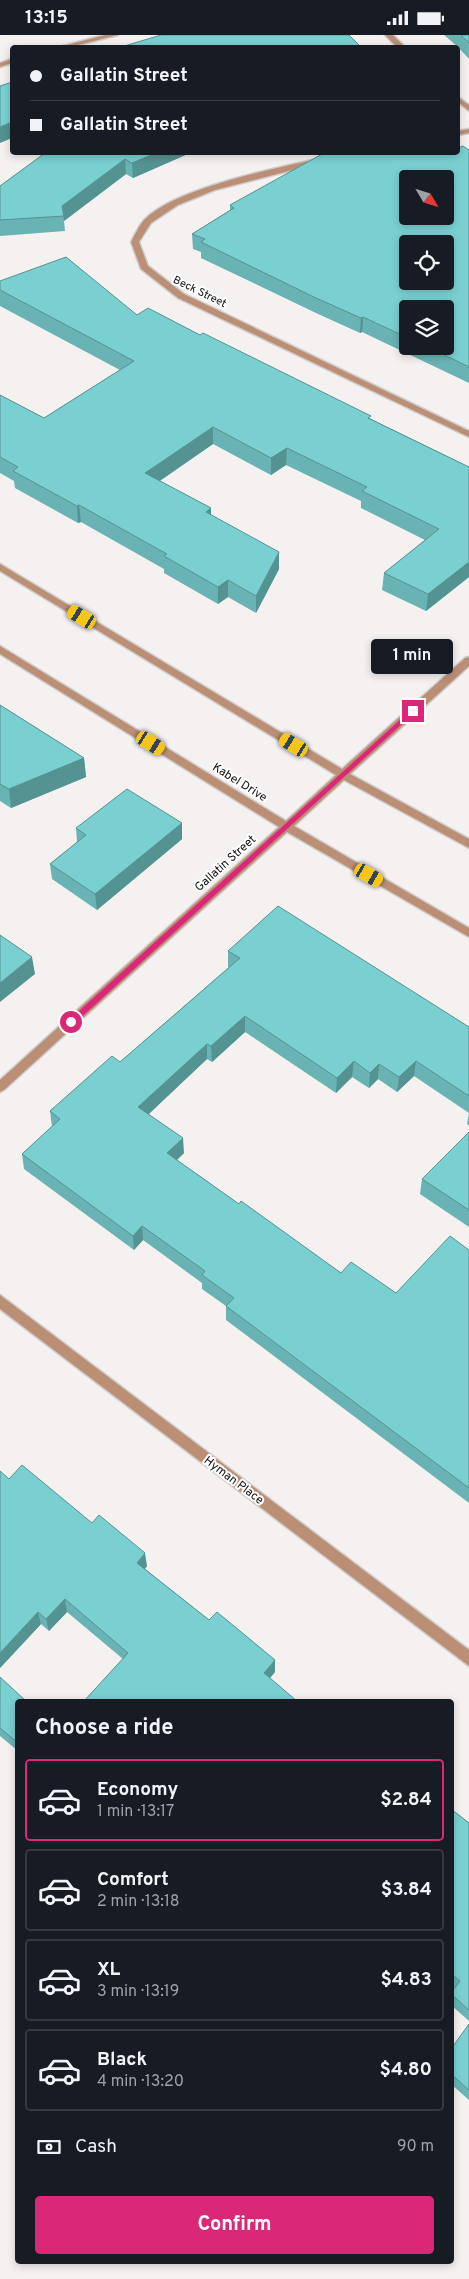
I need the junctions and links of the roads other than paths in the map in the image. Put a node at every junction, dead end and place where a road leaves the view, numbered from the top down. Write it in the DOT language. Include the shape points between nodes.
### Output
graph roads {
  1 [pos="114,35"];
  2 [pos="389,35"];
  3 [pos="72,45"];
  4 [pos="399,45"];
  5 [pos="323,160"];
  6 [pos="469,434"];
  7 [pos="0,567"];
  8 [pos="0,649"];
  9 [pos="469,660"];
  10 [pos="342,774"];
  11 [pos="286,827"];
  12 [pos="469,844"];
  13 [pos="469,933"];
  14 [pos="0,1087"];
  15 [pos="0,1301"];
  16 [pos="469,1659"];
  1 -- 3 [label="street"];
  2 -- 4 [label="street"];
  5 -- 6 [label="street, Beck Street" via="198,193 170,206 151,217 135,238 140,261 162,285 181,296"];
  7 -- 10 [label="street"];
  8 -- 11 [label="street, Kabel Drive"];
  9 -- 10 [label="street, Gallatin Street"];
  10 -- 11 [label="street, Gallatin Street"];
  10 -- 12 [label="street"];
  11 -- 13 [label="street, Kabel Drive"];
  11 -- 14 [label="street, Gallatin Street"];
  15 -- 16 [label="street, Hyman Place"];
}
